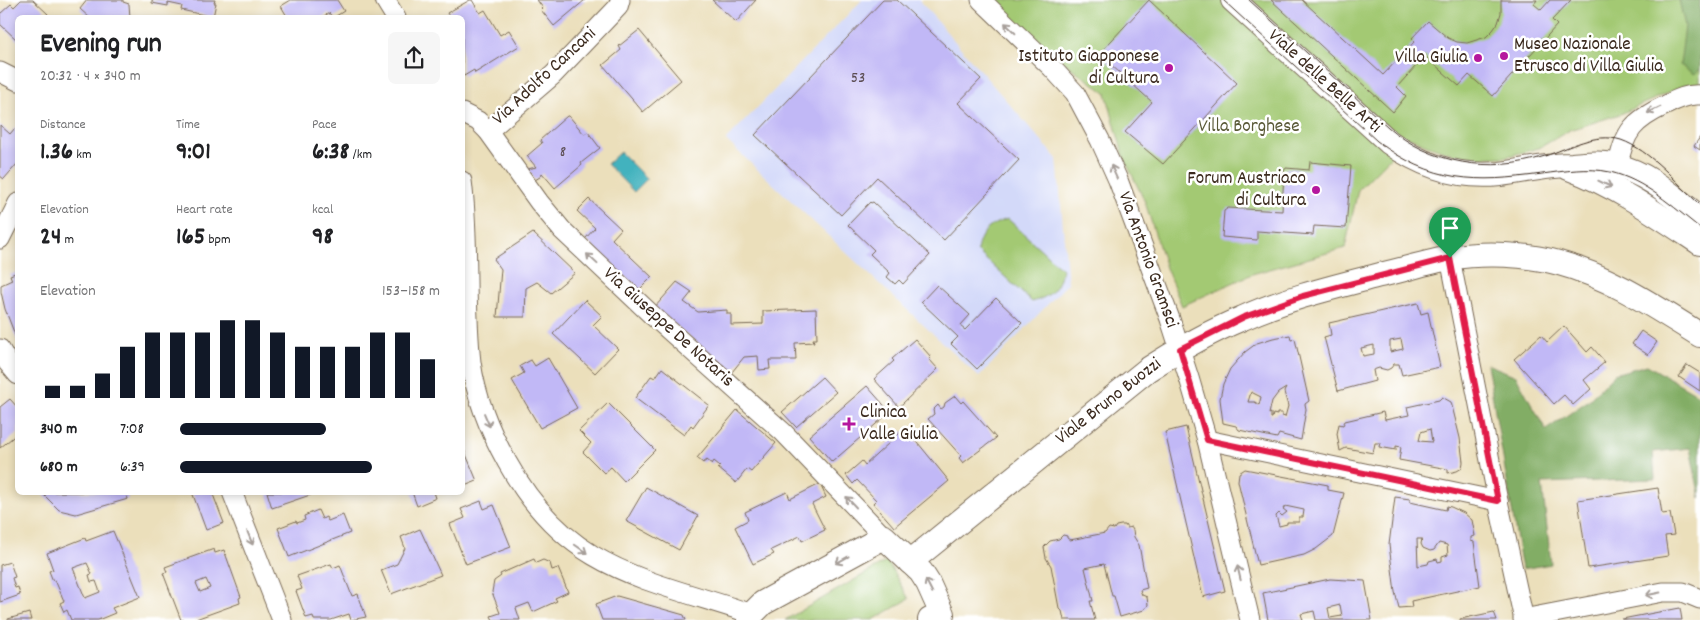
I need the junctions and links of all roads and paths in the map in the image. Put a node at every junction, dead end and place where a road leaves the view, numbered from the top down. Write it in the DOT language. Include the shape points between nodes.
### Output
graph roads {
  1 [pos="385,0"];
  2 [pos="620,0"];
  3 [pos="981,0"];
  4 [pos="1233,0"];
  5 [pos="394,15"];
  6 [pos="0,72"];
  7 [pos="15,80"];
  8 [pos="1700,95"];
  9 [pos="465,114"];
  10 [pos="488,130"];
  11 [pos="1620,156"];
  12 [pos="1560,165"];
  13 [pos="15,209"];
  14 [pos="465,212"];
  15 [pos="1700,218"];
  16 [pos="0,239"];
  17 [pos="1700,243"];
  18 [pos="1450,258"];
  19 [pos="1700,335"];
  20 [pos="0,349"];
  21 [pos="1180,349"];
  22 [pos="15,371"];
  23 [pos="1207,440"];
  24 [pos="233,495"];
  25 [pos="1498,501"];
  26 [pos="884,537"];
  27 [pos="910,562"];
  28 [pos="1700,599"];
  29 [pos="750,617"];
  30 [pos="939,618"];
  31 [pos="1523,619"];
  32 [pos="282,620"];
  33 [pos="1250,620"];
  1 -- 5 [label="street"];
  2 -- 10 [label="street, Via Adolfo Cancani" via="618,7 553,75"];
  21 -- 3 [label="street, Via Antonio Gramsci, one-way" via="1118,180 1083,106 1056,71"];
  4 -- 12 [label="street, Viale delle Belle Arti" via="1390,142 1418,160 1475,175"];
  6 -- 7 [label="street"];
  8 -- 11 [label="street, one-way" via="1679,99 1647,113 1633,127"];
  9 -- 10 [label="street, Via Giuseppe De Notaris"];
  26 -- 10 [label="street, Via Giuseppe De Notaris, one-way" via="783,432 568,236 539,202"];
  11 -- 12 [label="street, Viale delle Belle Arti" via="1600,164"];
  11 -- 15 [label="street" via="1635,172"];
  12 -- 17 [label="street, one-way" via="1624,193"];
  13 -- 16 [label="street"];
  14 -- 29 [label="street, one-way" via="470,346 475,387 499,448 522,488 562,534 600,560 628,574"];
  18 -- 19 [label="street, Viale Bruno Buozzi" via="1517,256 1572,266 1632,293"];
  18 -- 21 [label="street, Viale Bruno Buozzi" via="1303,296 1244,317"];
  18 -- 25 [label="street"];
  20 -- 22 [label="street"];
  21 -- 23 [label="street, Via Antonio Gramsci"];
  21 -- 27 [label="street, Viale Bruno Buozzi" via="1133,380"];
  23 -- 25 [label="street"];
  33 -- 23 [label="street, Via Antonio Gramsci, one-way"];
  24 -- 32 [label="street, one-way"];
  25 -- 31 [label="street"];
  26 -- 27 [label="street"];
  26 -- 29 [label="street, one-way" via="763,604"];
  30 -- 27 [label="street, one-way" via="928,583"];
  28 -- 31 [label="street, one-way" via="1683,592 1663,592"];
}
